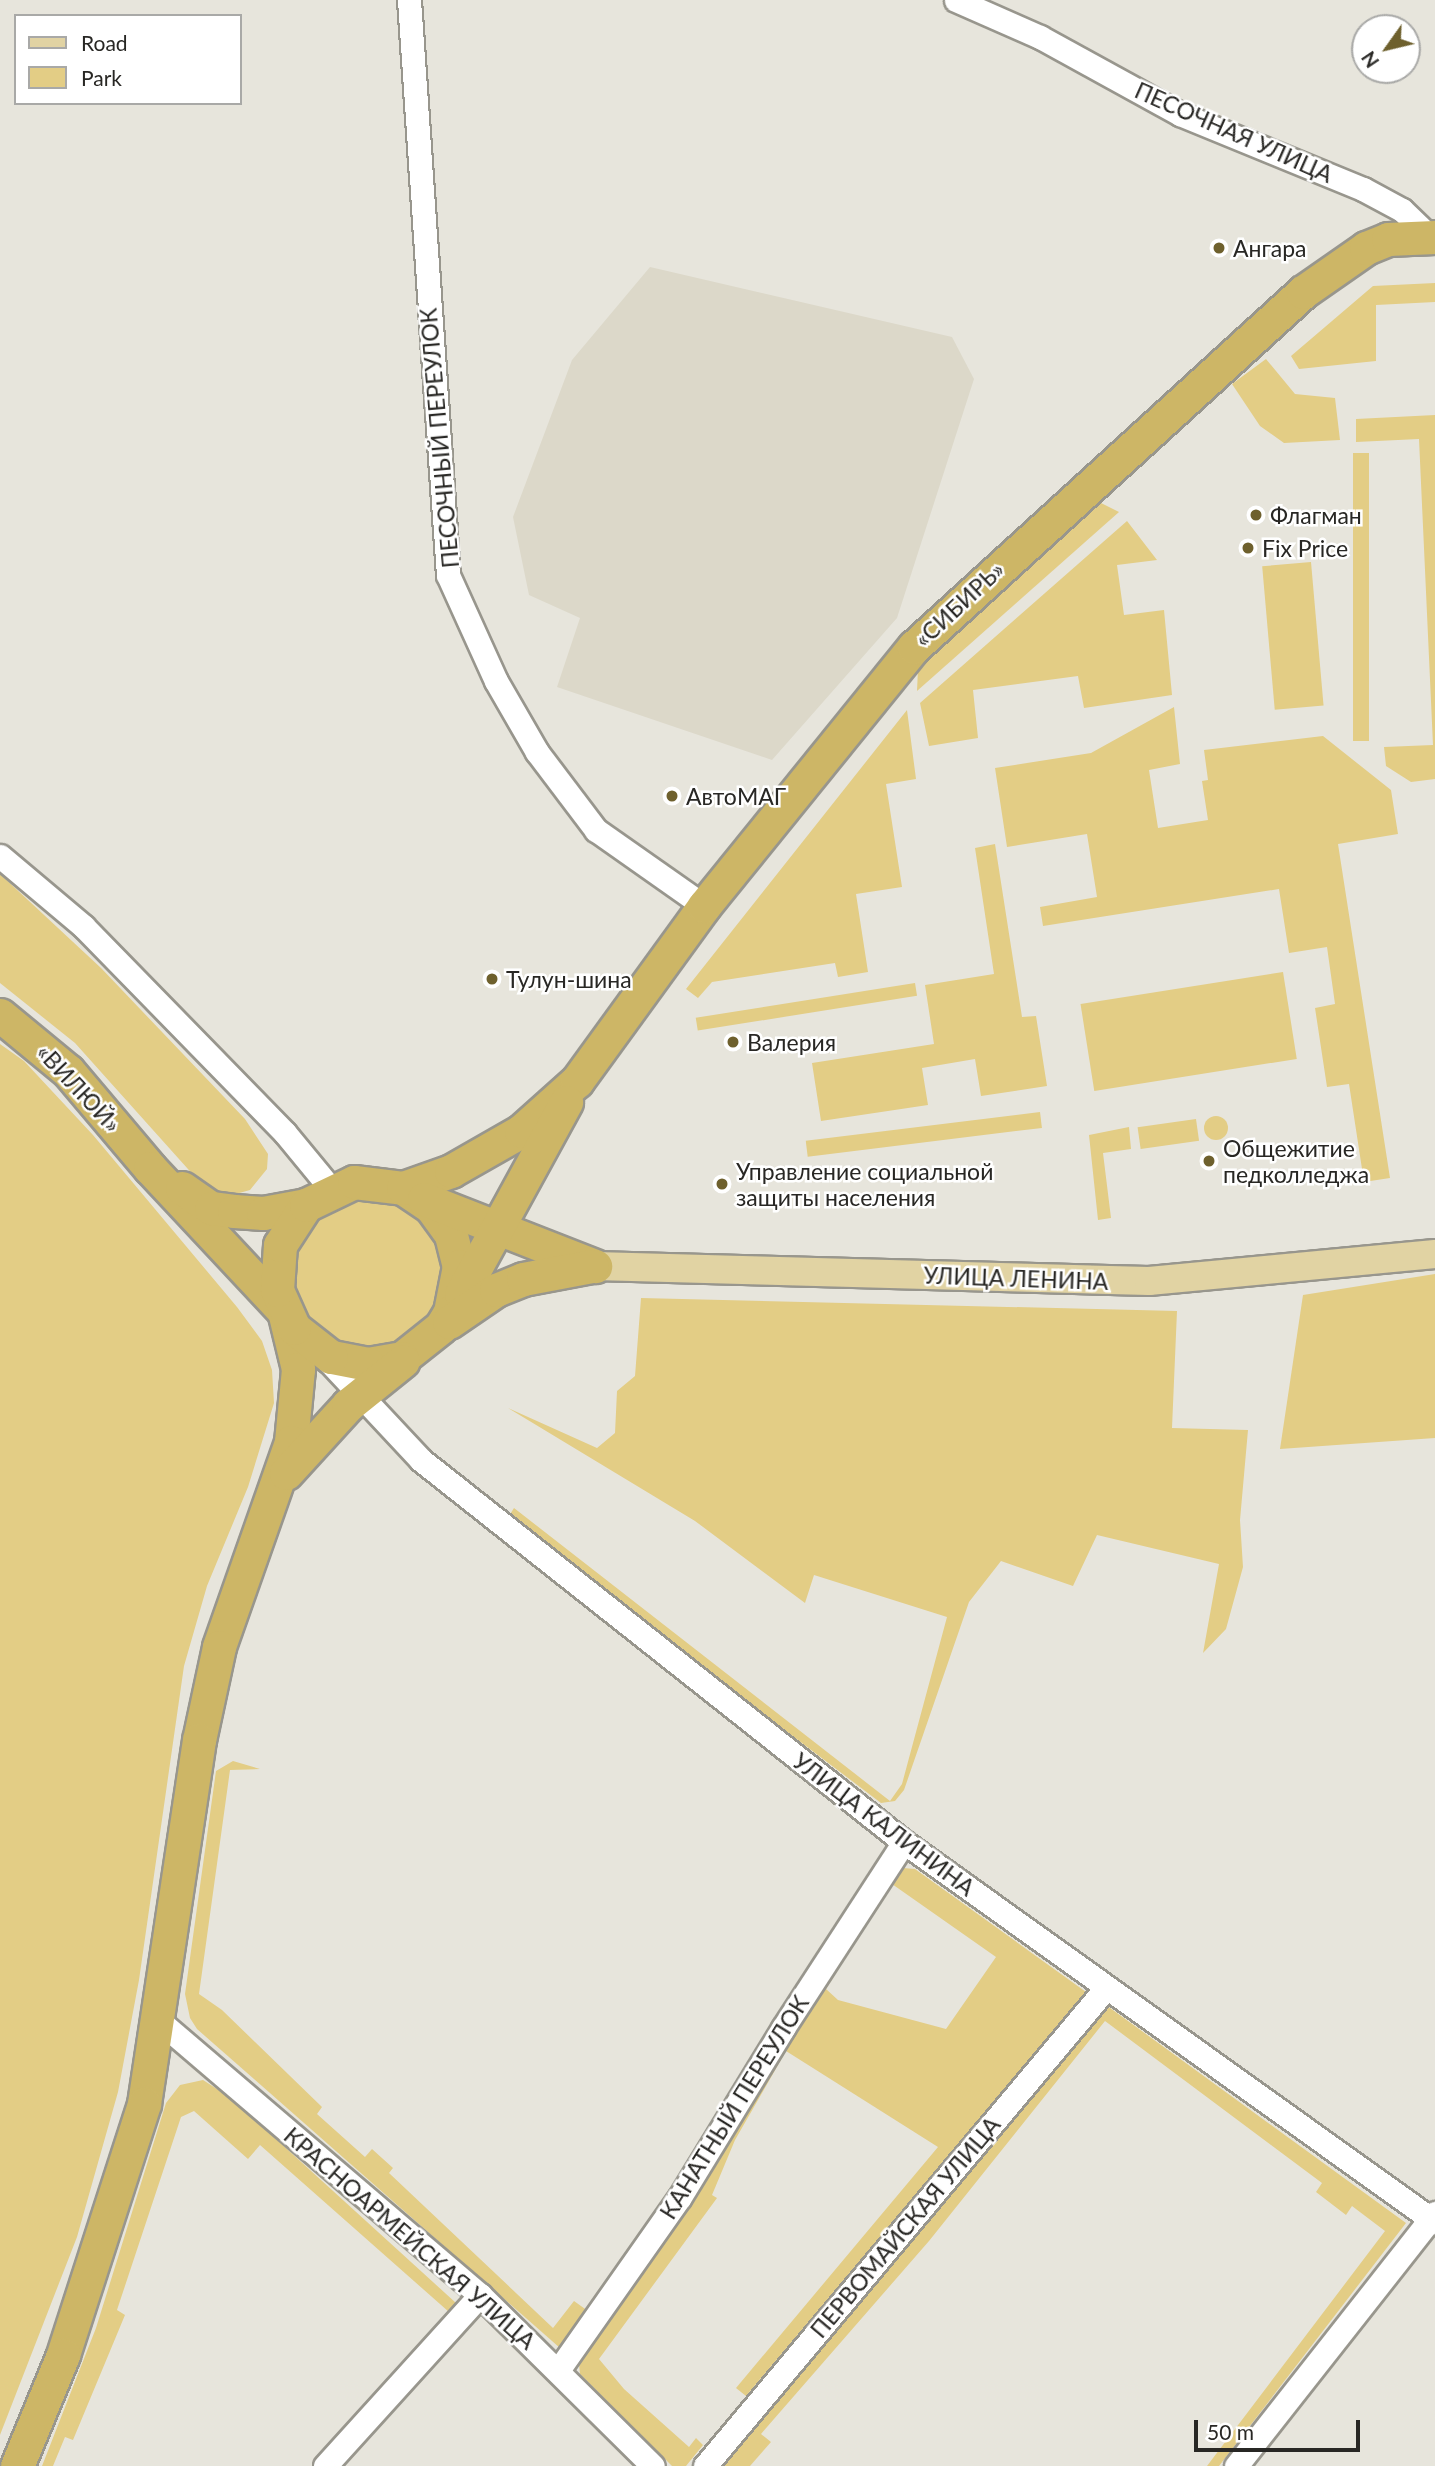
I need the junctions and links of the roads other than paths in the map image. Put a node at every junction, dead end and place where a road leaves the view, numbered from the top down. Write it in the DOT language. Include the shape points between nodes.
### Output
graph roads {
  1 [pos="409,0"];
  2 [pos="956,0"];
  3 [pos="1432,237"];
  4 [pos="0,856"];
  5 [pos="704,906"];
  6 [pos="0,1015"];
  7 [pos="577,1081"];
  8 [pos="150,1168"];
  9 [pos="411,1193"];
  10 [pos="319,1197"];
  11 [pos="495,1225"];
  12 [pos="1435,1254"];
  13 [pos="595,1266"];
  14 [pos="284,1311"];
  15 [pos="441,1327"];
  16 [pos="316,1349"];
  17 [pos="418,1349"];
  18 [pos="359,1394"];
  19 [pos="275,1486"];
  20 [pos="904,1842"];
  21 [pos="1106,1988"];
  22 [pos="158,2020"];
  23 [pos="1434,2218"];
  24 [pos="481,2295"];
  25 [pos="559,2369"];
  26 [pos="17,2466"];
  27 [pos="326,2466"];
  28 [pos="653,2466"];
  29 [pos="705,2466"];
  30 [pos="1236,2466"];
  1 -- 5 [label="street, ПЕСОЧНЫЙ ПЕРЕУЛОК" via="448,575 496,681 523,728 596,830"];
  2 -- 3 [label="street, ПЕСОЧНАЯ УЛИЦА" via="1040,37 1180,114 1363,189 1402,210"];
  3 -- 5 [label="highway, «СИБИРЬ»" via="1388,239 1347,258 1185,394 914,647"];
  4 -- 10 [label="street" via="83,926 285,1133"];
  5 -- 7 [label="highway, «СИБИРЬ»"];
  6 -- 8 [label="highway, «ВИЛЮЙ»" via="68,1071"];
  7 -- 9 [label="highway" via="489,1152"];
  7 -- 11 [label="highway"];
  8 -- 10 [label="highway" via="211,1208 263,1213"];
  8 -- 14 [label="highway"];
  9 -- 10 [label="highway" via="370,1181"];
  9 -- 11 [label="highway"];
  9 -- 15 [label="highway" via="443,1220 456,1251 456,1298"];
  10 -- 14 [label="highway" via="284,1234 277,1290"];
  11 -- 13 [label="highway"];
  11 -- 15 [label="highway"];
  12 -- 13 [label="main road, УЛИЦА ЛЕНИНА" via="1125,1281"];
  13 -- 15 [label="highway" via="556,1270 496,1290"];
  14 -- 16 [label="highway"];
  14 -- 19 [label="highway" via="298,1369 298,1407"];
  15 -- 17 [label="highway"];
  16 -- 17 [label="highway" via="348,1362 368,1364"];
  16 -- 18 [label="street, УЛИЦА КАЛИНИНА"];
  17 -- 18 [label="highway"];
  18 -- 19 [label="highway"];
  18 -- 20 [label="street, УЛИЦА КАЛИНИНА" via="421,1460"];
  19 -- 22 [label="highway" via="219,1647 199,1740"];
  20 -- 21 [label="street, УЛИЦА КАЛИНИНА"];
  20 -- 25 [label="street, КАНАТНЫЙ ПЕРЕУЛОК" via="680,2197"];
  21 -- 23 [label="street, УЛИЦА КАЛИНИНА"];
  21 -- 29 [label="street, ПЕРВОМАЙСКАЯ УЛИЦА"];
  22 -- 24 [label="street, КРАСНОАРМЕЙСКАЯ УЛИЦА"];
  22 -- 26 [label="highway" via="144,2104 124,2172 63,2354"];
  23 -- 30 [label="street"];
  24 -- 25 [label="street, КРАСНОАРМЕЙСКАЯ УЛИЦА"];
  24 -- 27 [label="street"];
  25 -- 28 [label="street, КРАСНОАРМЕЙСКАЯ УЛИЦА"];
}
